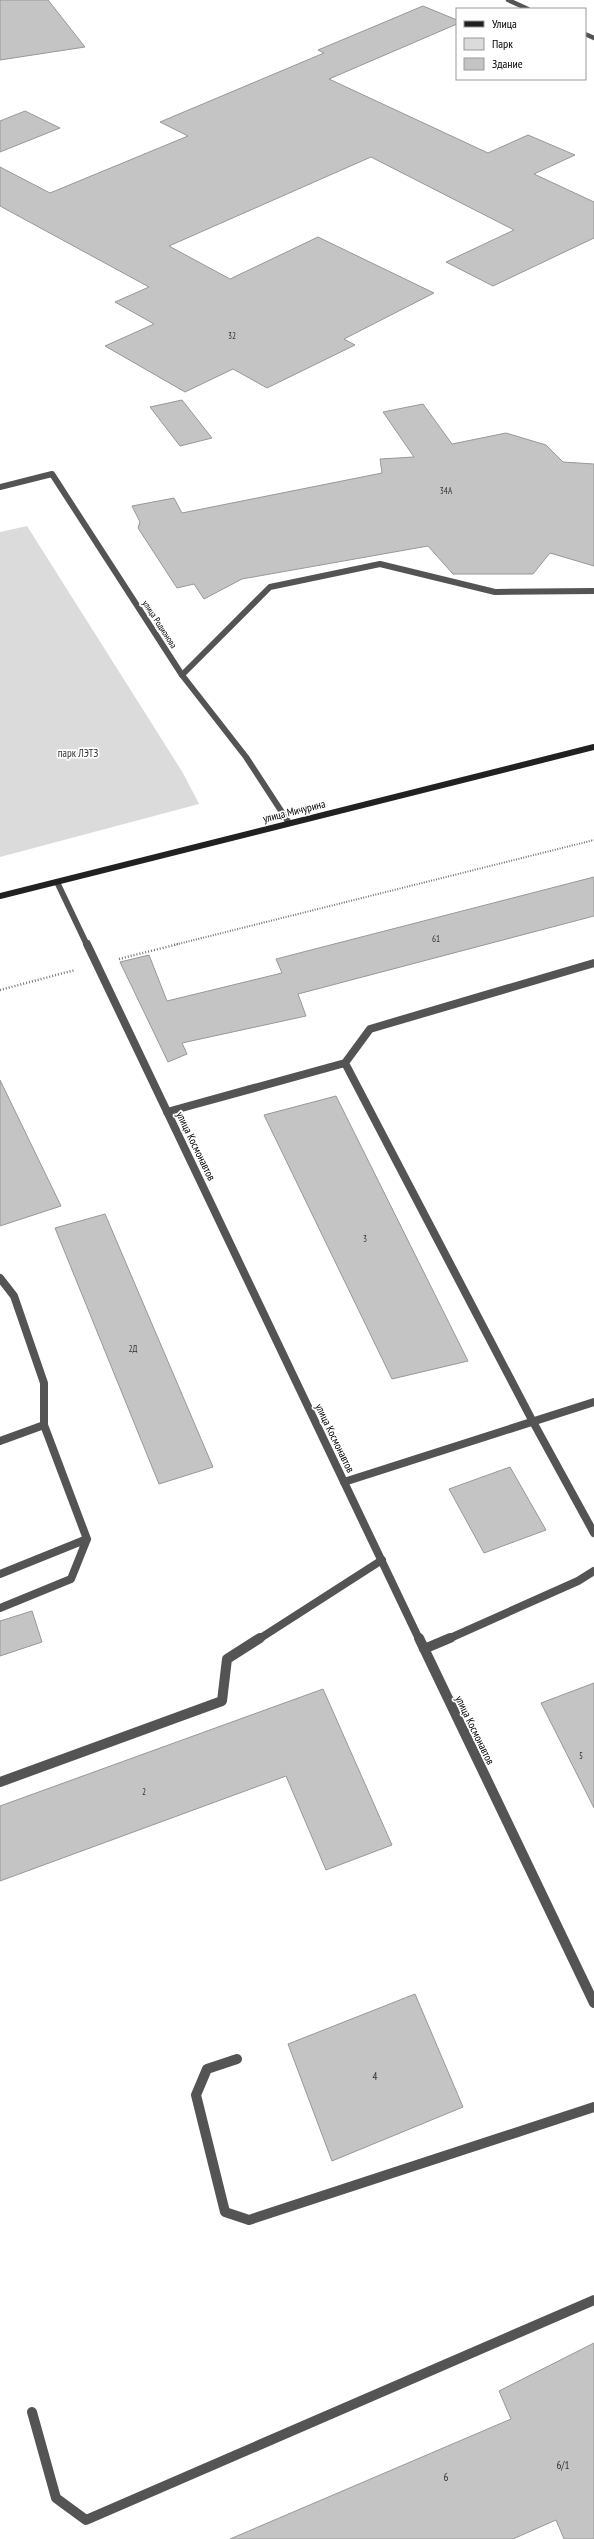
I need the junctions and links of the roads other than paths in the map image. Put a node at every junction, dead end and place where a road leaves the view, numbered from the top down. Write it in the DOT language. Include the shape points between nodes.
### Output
graph roads {
  1 [pos="508,0"];
  2 [pos="526,8"];
  3 [pos="0,486"];
  4 [pos="594,591"];
  5 [pos="182,675"];
  6 [pos="594,747"];
  7 [pos="290,823"];
  8 [pos="57,882"];
  9 [pos="0,896"];
  10 [pos="594,963"];
  11 [pos="345,1063"];
  12 [pos="167,1112"];
  13 [pos="0,1278"];
  14 [pos="594,1402"];
  15 [pos="532,1420"];
  16 [pos="44,1425"];
  17 [pos="0,1441"];
  18 [pos="344,1482"];
  19 [pos="594,1533"];
  20 [pos="87,1539"];
  21 [pos="382,1560"];
  22 [pos="594,1571"];
  23 [pos="0,1574"];
  24 [pos="0,1608"];
  25 [pos="424,1649"];
  26 [pos="0,1782"];
  27 [pos="594,2003"];
  28 [pos="236,2059"];
  29 [pos="594,2107"];
  30 [pos="594,2300"];
  31 [pos="32,2412"];
  1 -- 2 [label="street"];
  3 -- 5 [label="street, улица Родионова" via="52,474"];
  4 -- 5 [label="street" via="495,592 380,564 270,587"];
  5 -- 7 [label="street, улица Родионова" via="246,756"];
  6 -- 7 [label="main road, улица Мичурина"];
  7 -- 8 [label="main road, улица Мичурина"];
  8 -- 9 [label="main road, улица Мичурина"];
  8 -- 12 [label="street, улица Космонавтов"];
  10 -- 11 [label="street" via="370,1029"];
  11 -- 12 [label="street"];
  11 -- 15 [label="street"];
  12 -- 18 [label="street, улица Космонавтов"];
  13 -- 16 [label="street" via="14,1296 44,1383"];
  14 -- 15 [label="street"];
  15 -- 18 [label="street"];
  15 -- 19 [label="street"];
  16 -- 17 [label="street"];
  16 -- 20 [label="street"];
  18 -- 21 [label="street, улица Космонавтов"];
  20 -- 23 [label="street"];
  20 -- 24 [label="street" via="71,1579"];
  21 -- 25 [label="street, улица Космонавтов"];
  21 -- 26 [label="street" via="227,1659 222,1701"];
  22 -- 25 [label="street" via="578,1581"];
  25 -- 27 [label="street, улица Космонавтов"];
  28 -- 29 [label="street" via="207,2069 196,2095 225,2212 250,2220"];
  30 -- 31 [label="street" via="86,2520 56,2498"];
}
